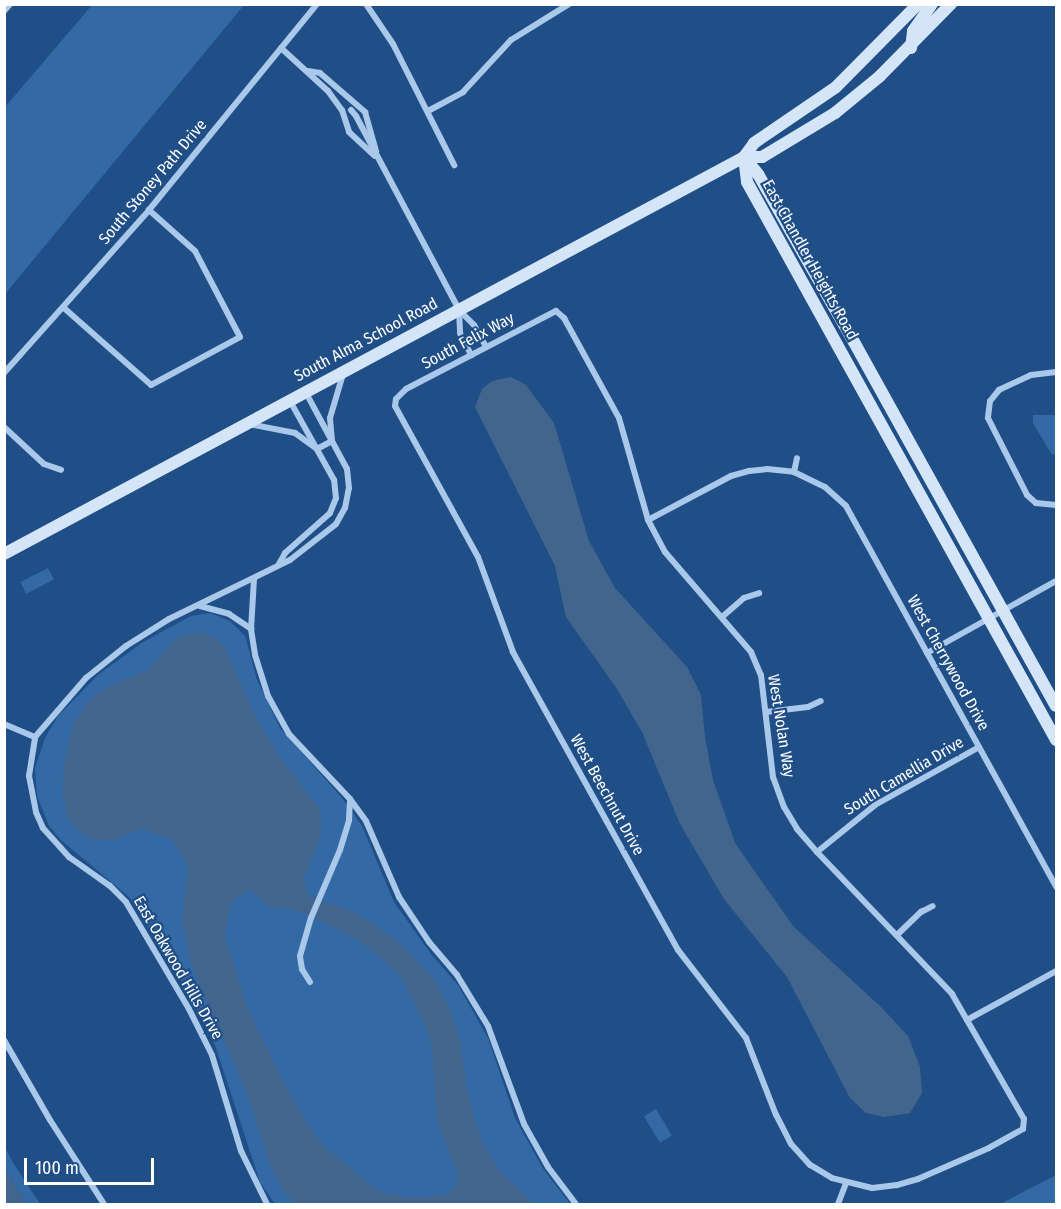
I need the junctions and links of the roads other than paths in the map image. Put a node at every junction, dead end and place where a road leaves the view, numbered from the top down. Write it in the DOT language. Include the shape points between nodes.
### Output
graph roads {
  1 [pos="10,4"];
  2 [pos="316,4"];
  3 [pos="366,4"];
  4 [pos="569,4"];
  5 [pos="918,4"];
  6 [pos="932,4"];
  7 [pos="950,5"];
  8 [pos="4,11"];
  9 [pos="281,48"];
  10 [pos="910,48"];
  11 [pos="308,71"];
  12 [pos="352,107"];
  13 [pos="428,111"];
  14 [pos="344,114"];
  15 [pos="744,157"];
  16 [pos="377,158"];
  17 [pos="454,165"];
  18 [pos="149,210"];
  19 [pos="64,308"];
  20 [pos="459,310"];
  21 [pos="556,311"];
  22 [pos="486,347"];
  23 [pos="471,355"];
  24 [pos="345,370"];
  25 [pos="1056,372"];
  26 [pos="4,373"];
  27 [pos="305,392"];
  28 [pos="396,399"];
  29 [pos="290,400"];
  30 [pos="245,424"];
  31 [pos="4,428"];
  32 [pos="332,441"];
  33 [pos="317,449"];
  34 [pos="797,459"];
  35 [pos="61,470"];
  36 [pos="794,472"];
  37 [pos="349,481"];
  38 [pos="334,484"];
  39 [pos="1056,505"];
  40 [pos="648,520"];
  41 [pos="4,554"];
  42 [pos="279,564"];
  43 [pos="254,579"];
  44 [pos="1056,581"];
  45 [pos="759,593"];
  46 [pos="200,606"];
  47 [pos="1003,609"];
  48 [pos="722,617"];
  49 [pos="989,618"];
  50 [pos="250,630"];
  51 [pos="927,653"];
  52 [pos="820,701"];
  53 [pos="1056,706"];
  54 [pos="766,712"];
  55 [pos="4,724"];
  56 [pos="35,737"];
  57 [pos="1056,740"];
  58 [pos="979,747"];
  59 [pos="350,799"];
  60 [pos="817,852"];
  61 [pos="1056,887"];
  62 [pos="933,906"];
  63 [pos="898,934"];
  64 [pos="1056,971"];
  65 [pos="310,982"];
  66 [pos="967,1020"];
  67 [pos="4,1040"];
  68 [pos="1024,1119"];
  69 [pos="846,1183"];
  70 [pos="104,1204"];
  71 [pos="267,1204"];
  72 [pos="576,1204"];
  73 [pos="838,1204"];
  1 -- 8 [label="street"];
  2 -- 9 [label="street, South Stoney Path Drive"];
  3 -- 13 [label="street" via="393,44"];
  4 -- 13 [label="street" via="511,40 463,92"];
  5 -- 15 [label="main road, South Alma School Road" via="836,87 754,143"];
  6 -- 10 [label="main road" via="913,31"];
  7 -- 10 [label="main road, South Alma School Road"];
  9 -- 11 [label="street"];
  9 -- 18 [label="street, South Stoney Path Drive"];
  10 -- 15 [label="main road, South Alma School Road" via="835,113 762,157"];
  11 -- 12 [label="street" via="320,73"];
  11 -- 14 [label="street"];
  12 -- 14 [label="street"];
  12 -- 16 [label="street"];
  13 -- 17 [label="street"];
  14 -- 16 [label="street" via="350,132"];
  15 -- 20 [label="main road, South Alma School Road"];
  15 -- 47 [label="main road, East Chandler Heights Road" via="758,174"];
  15 -- 49 [label="main road, East Chandler Heights Road" via="747,182"];
  16 -- 20 [label="street"];
  18 -- 19 [label="street, South Stoney Path Drive"];
  18 -- 19 [label="street" via="195,251 240,338 151,385"];
  19 -- 26 [label="street, South Stoney Path Drive"];
  20 -- 22 [label="street" via="474,325"];
  20 -- 23 [label="street" via="460,333"];
  20 -- 24 [label="main road, South Alma School Road"];
  21 -- 22 [label="street, South Felix Way"];
  21 -- 40 [label="street, West Nolan Way" via="564,318 619,418"];
  22 -- 23 [label="street, South Felix Way"];
  23 -- 28 [label="street, South Felix Way" via="406,389"];
  24 -- 27 [label="main road, South Alma School Road"];
  24 -- 32 [label="street" via="330,418"];
  25 -- 39 [label="street" via="1031,375 999,390 990,401 988,418 1027,495 1036,503"];
  27 -- 29 [label="main road, South Alma School Road"];
  27 -- 32 [label="street"];
  28 -- 69 [label="street, West Beechnut Drive" via="478,558 513,652 678,950 746,1038 791,1144 810,1165"];
  29 -- 30 [label="main road, South Alma School Road"];
  29 -- 33 [label="street"];
  30 -- 33 [label="street" via="295,433"];
  30 -- 41 [label="main road, South Alma School Road"];
  31 -- 35 [label="street" via="44,464"];
  32 -- 33 [label="street"];
  32 -- 37 [label="street"];
  33 -- 38 [label="street"];
  34 -- 36 [label="street"];
  36 -- 40 [label="street" via="767,469 731,476"];
  36 -- 51 [label="street, West Cherrywood Drive" via="825,487 846,506"];
  37 -- 38 [label="street"];
  37 -- 42 [label="street" via="345,508 336,524 307,549"];
  38 -- 42 [label="street" via="336,498 330,513 285,553"];
  40 -- 48 [label="street, West Nolan Way" via="675,566"];
  42 -- 43 [label="street"];
  43 -- 46 [label="street"];
  43 -- 50 [label="street"];
  44 -- 47 [label="street"];
  45 -- 48 [label="street" via="744,598"];
  46 -- 50 [label="street" via="229,614"];
  46 -- 56 [label="street" via="151,630 102,665"];
  47 -- 49 [label="street"];
  47 -- 53 [label="main road, East Chandler Heights Road"];
  48 -- 54 [label="street, West Nolan Way" via="751,652 761,675"];
  49 -- 51 [label="street"];
  49 -- 57 [label="main road, East Chandler Heights Road"];
  50 -- 59 [label="street" via="268,696 289,734"];
  51 -- 58 [label="street, West Cherrywood Drive"];
  52 -- 54 [label="street" via="808,707"];
  54 -- 60 [label="street, West Nolan Way" via="773,777 784,807"];
  55 -- 56 [label="street"];
  56 -- 71 [label="street, East Oakwood Hills Drive" via="29,776 43,828 69,857 126,902 143,929 212,1055 241,1151"];
  58 -- 60 [label="street, South Camellia Drive" via="875,805"];
  58 -- 61 [label="street, West Cherrywood Drive"];
  59 -- 65 [label="street" via="340,850 311,918 300,956"];
  59 -- 72 [label="street" via="366,821 399,897 457,975 488,1026 524,1124"];
  60 -- 63 [label="street, West Nolan Way"];
  62 -- 63 [label="street"];
  63 -- 66 [label="street, West Nolan Way" via="952,994"];
  64 -- 66 [label="street"];
  66 -- 68 [label="street, West Nolan Way"];
  67 -- 70 [label="street"];
  68 -- 69 [label="street, West Beechnut Drive" via="1023,1129 918,1179 872,1188"];
  69 -- 73 [label="street"];
}
